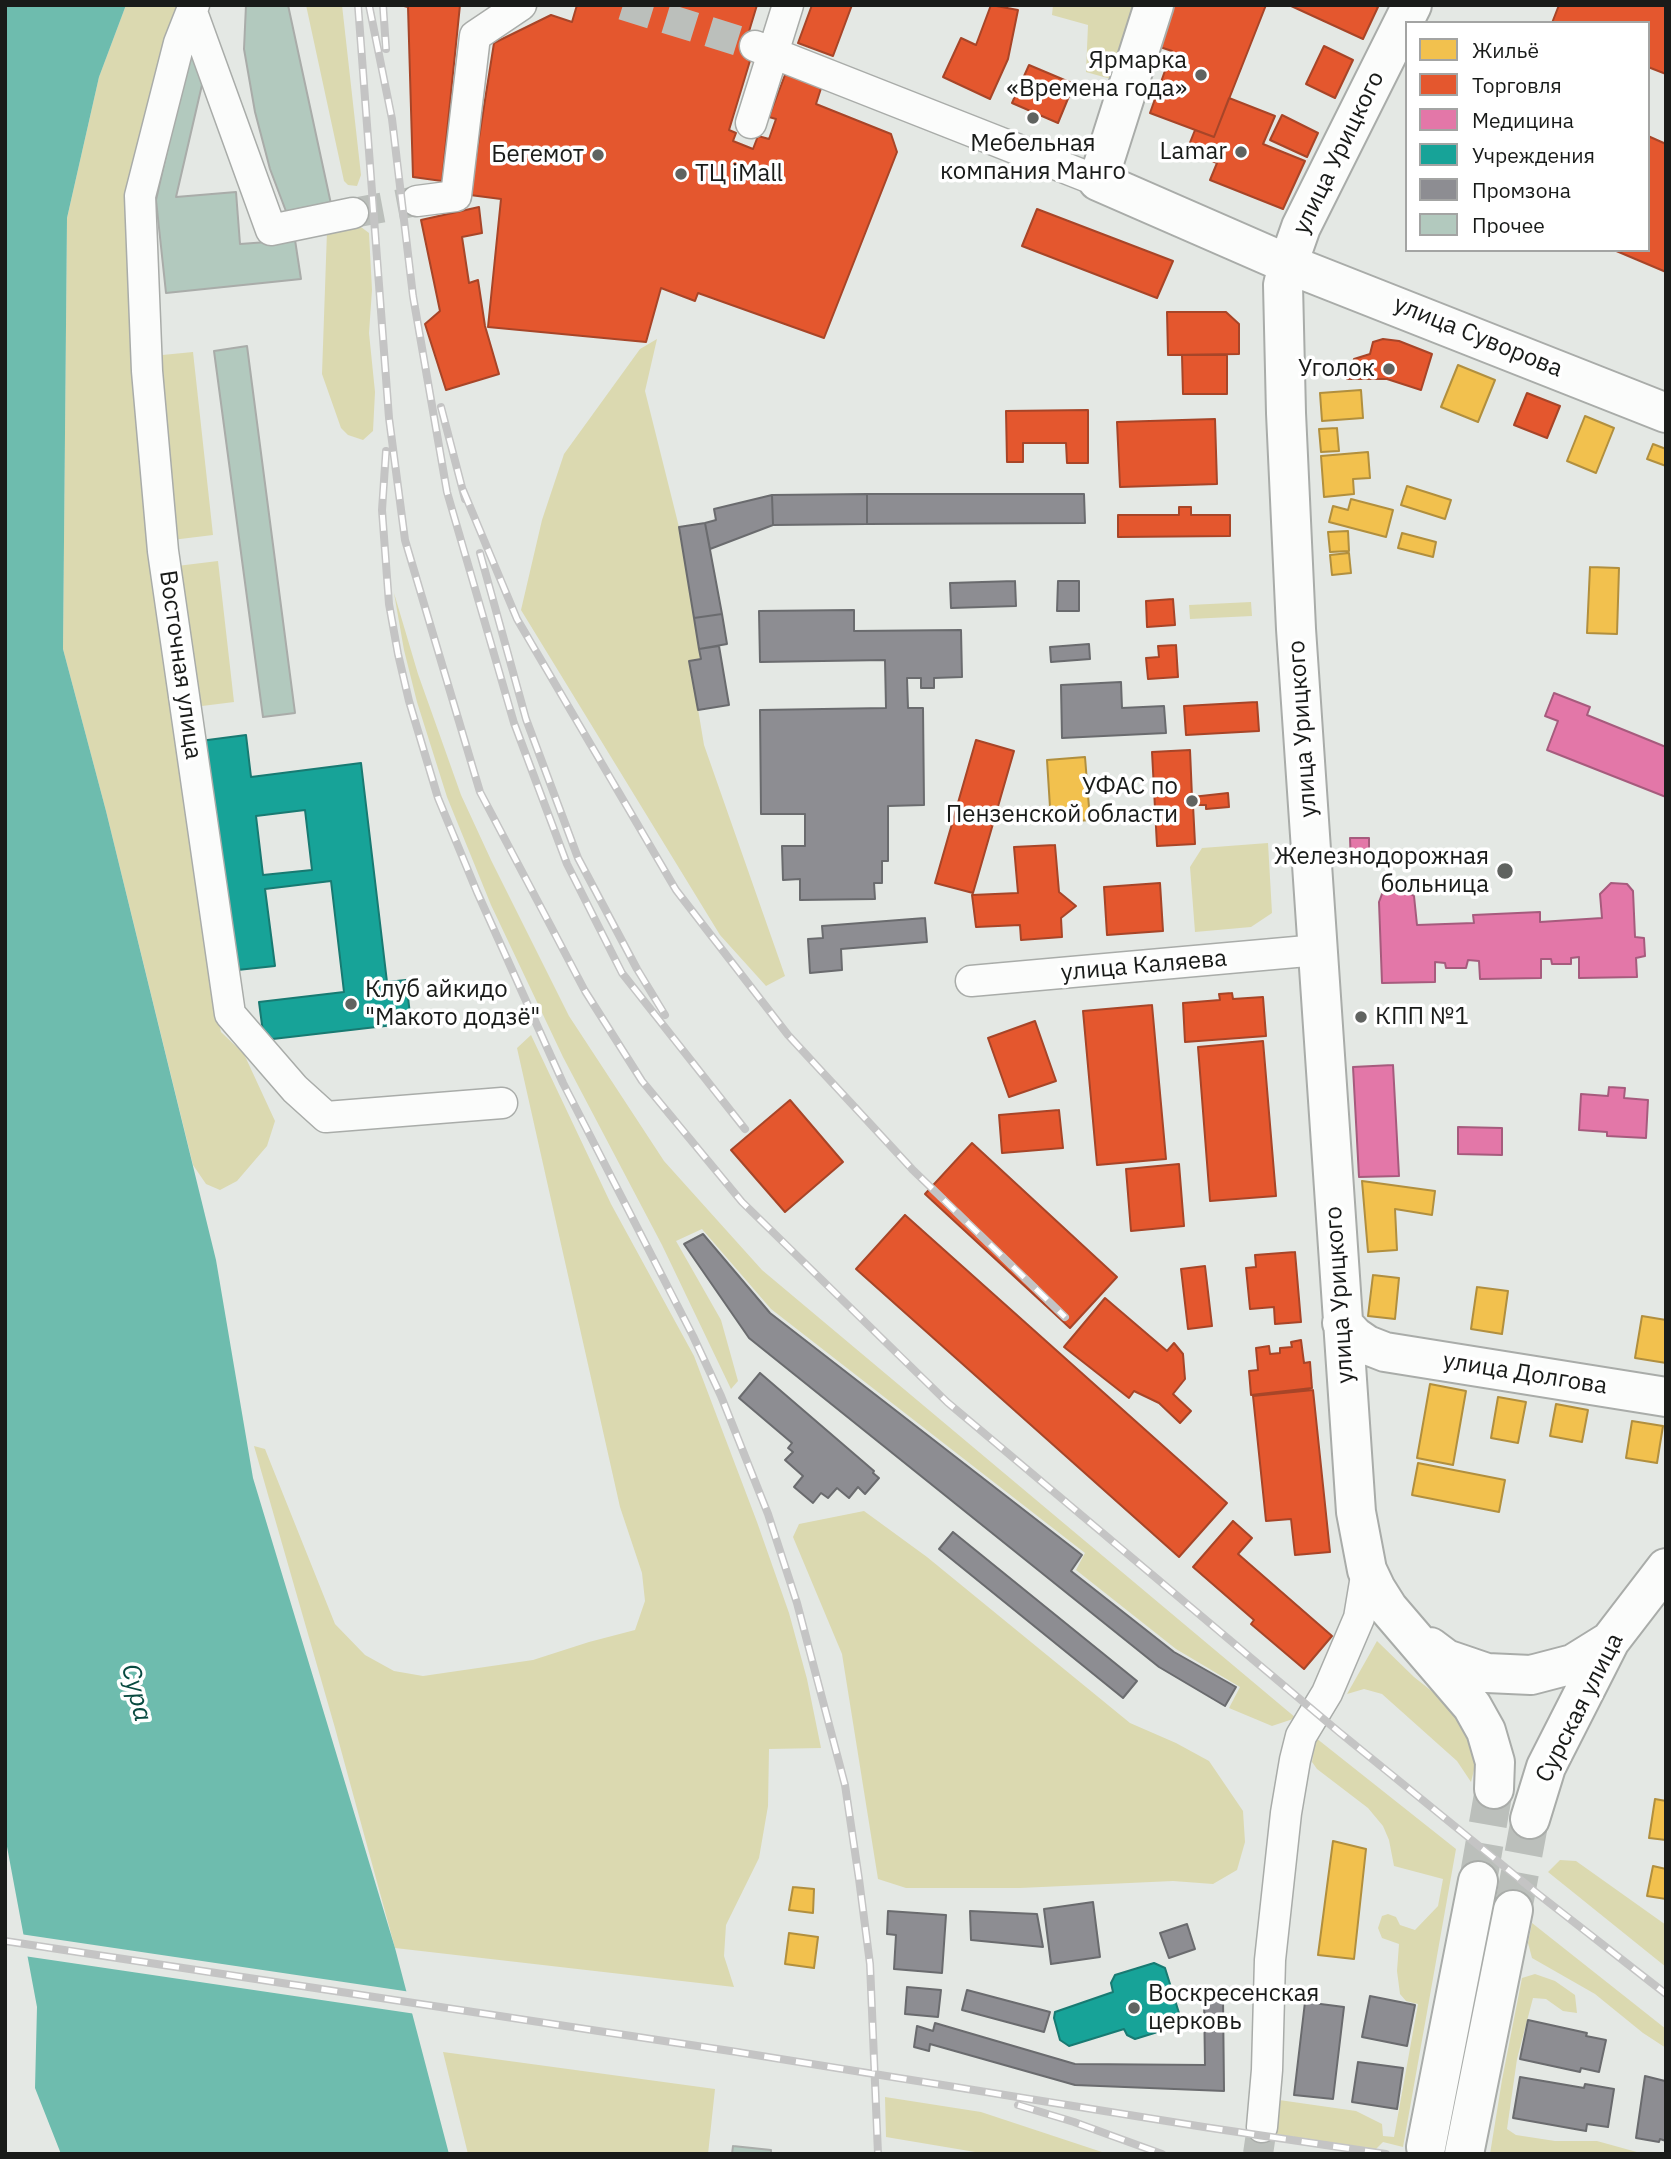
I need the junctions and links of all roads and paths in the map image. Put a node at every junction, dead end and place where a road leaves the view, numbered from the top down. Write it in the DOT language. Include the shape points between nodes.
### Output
graph roads {
  1 [pos="521,5"];
  2 [pos="788,5"];
  3 [pos="1154,5"];
  4 [pos="1412,5"];
  5 [pos="193,8"];
  6 [pos="764,50"];
  7 [pos="751,123"];
  8 [pos="1098,181"];
  9 [pos="417,201"];
  10 [pos="353,213"];
  11 [pos="1289,264"];
  12 [pos="1666,413"];
  13 [pos="1318,950"];
  14 [pos="971,981"];
  15 [pos="502,1103"];
  16 [pos="1342,1323"];
  17 [pos="1385,1352"];
  18 [pos="1347,1388"];
  19 [pos="1666,1397"];
  20 [pos="1666,1568"];
  21 [pos="1367,1570"];
  22 [pos="1411,1633"];
  23 [pos="1610,1641"];
  24 [pos="1494,1789"];
  25 [pos="1530,1819"];
  26 [pos="1478,1881"];
  27 [pos="1513,1910"];
  28 [pos="1262,2127"];
  29 [pos="1426,2147"];
  30 [pos="1464,2154"];
  1 -- 9 [label="street" via="475,36 456,196"];
  2 -- 6 [label="street"];
  3 -- 8 [label="main road"];
  4 -- 11 [label="main road, улица Урицкого" via="1301,227"];
  5 -- 10 [label="street" via="271,230"];
  5 -- 15 [label="street, Восточная улица" via="179,43 140,196 147,370 163,551 230,1014 295,1089 326,1117"];
  6 -- 7 [label="street"];
  6 -- 8 [label="street"];
  8 -- 11 [label="main road, улица Суворова"];
  11 -- 12 [label="main road, улица Суворова"];
  11 -- 13 [label="main road, улица Урицкого" via="1283,285 1286,413"];
  13 -- 14 [label="street, улица Каляева"];
  13 -- 16 [label="main road, улица Урицкого"];
  16 -- 17 [label="main road, улица Долгова" via="1367,1345"];
  16 -- 18 [label="main road, улица Урицкого"];
  17 -- 18 [label="main road" via="1359,1363"];
  17 -- 19 [label="main road, улица Долгова"];
  18 -- 21 [label="main road, улица Урицкого" via="1356,1512"];
  20 -- 23 [label="main road, Сурская улица"];
  21 -- 22 [label="main road, улица Урицкого" via="1388,1608"];
  21 -- 28 [label="street" via="1359,1618 1327,1693 1301,1736 1286,1813 1270,1960"];
  22 -- 23 [label="main road" via="1446,1659 1487,1673 1531,1675 1573,1664"];
  22 -- 24 [label="main road, Сурская улица" via="1472,1706 1486,1731 1495,1762"];
  23 -- 25 [label="main road, Сурская улица" via="1546,1767"];
  26 -- 29 [label="main road"];
  27 -- 30 [label="main road"];
}
